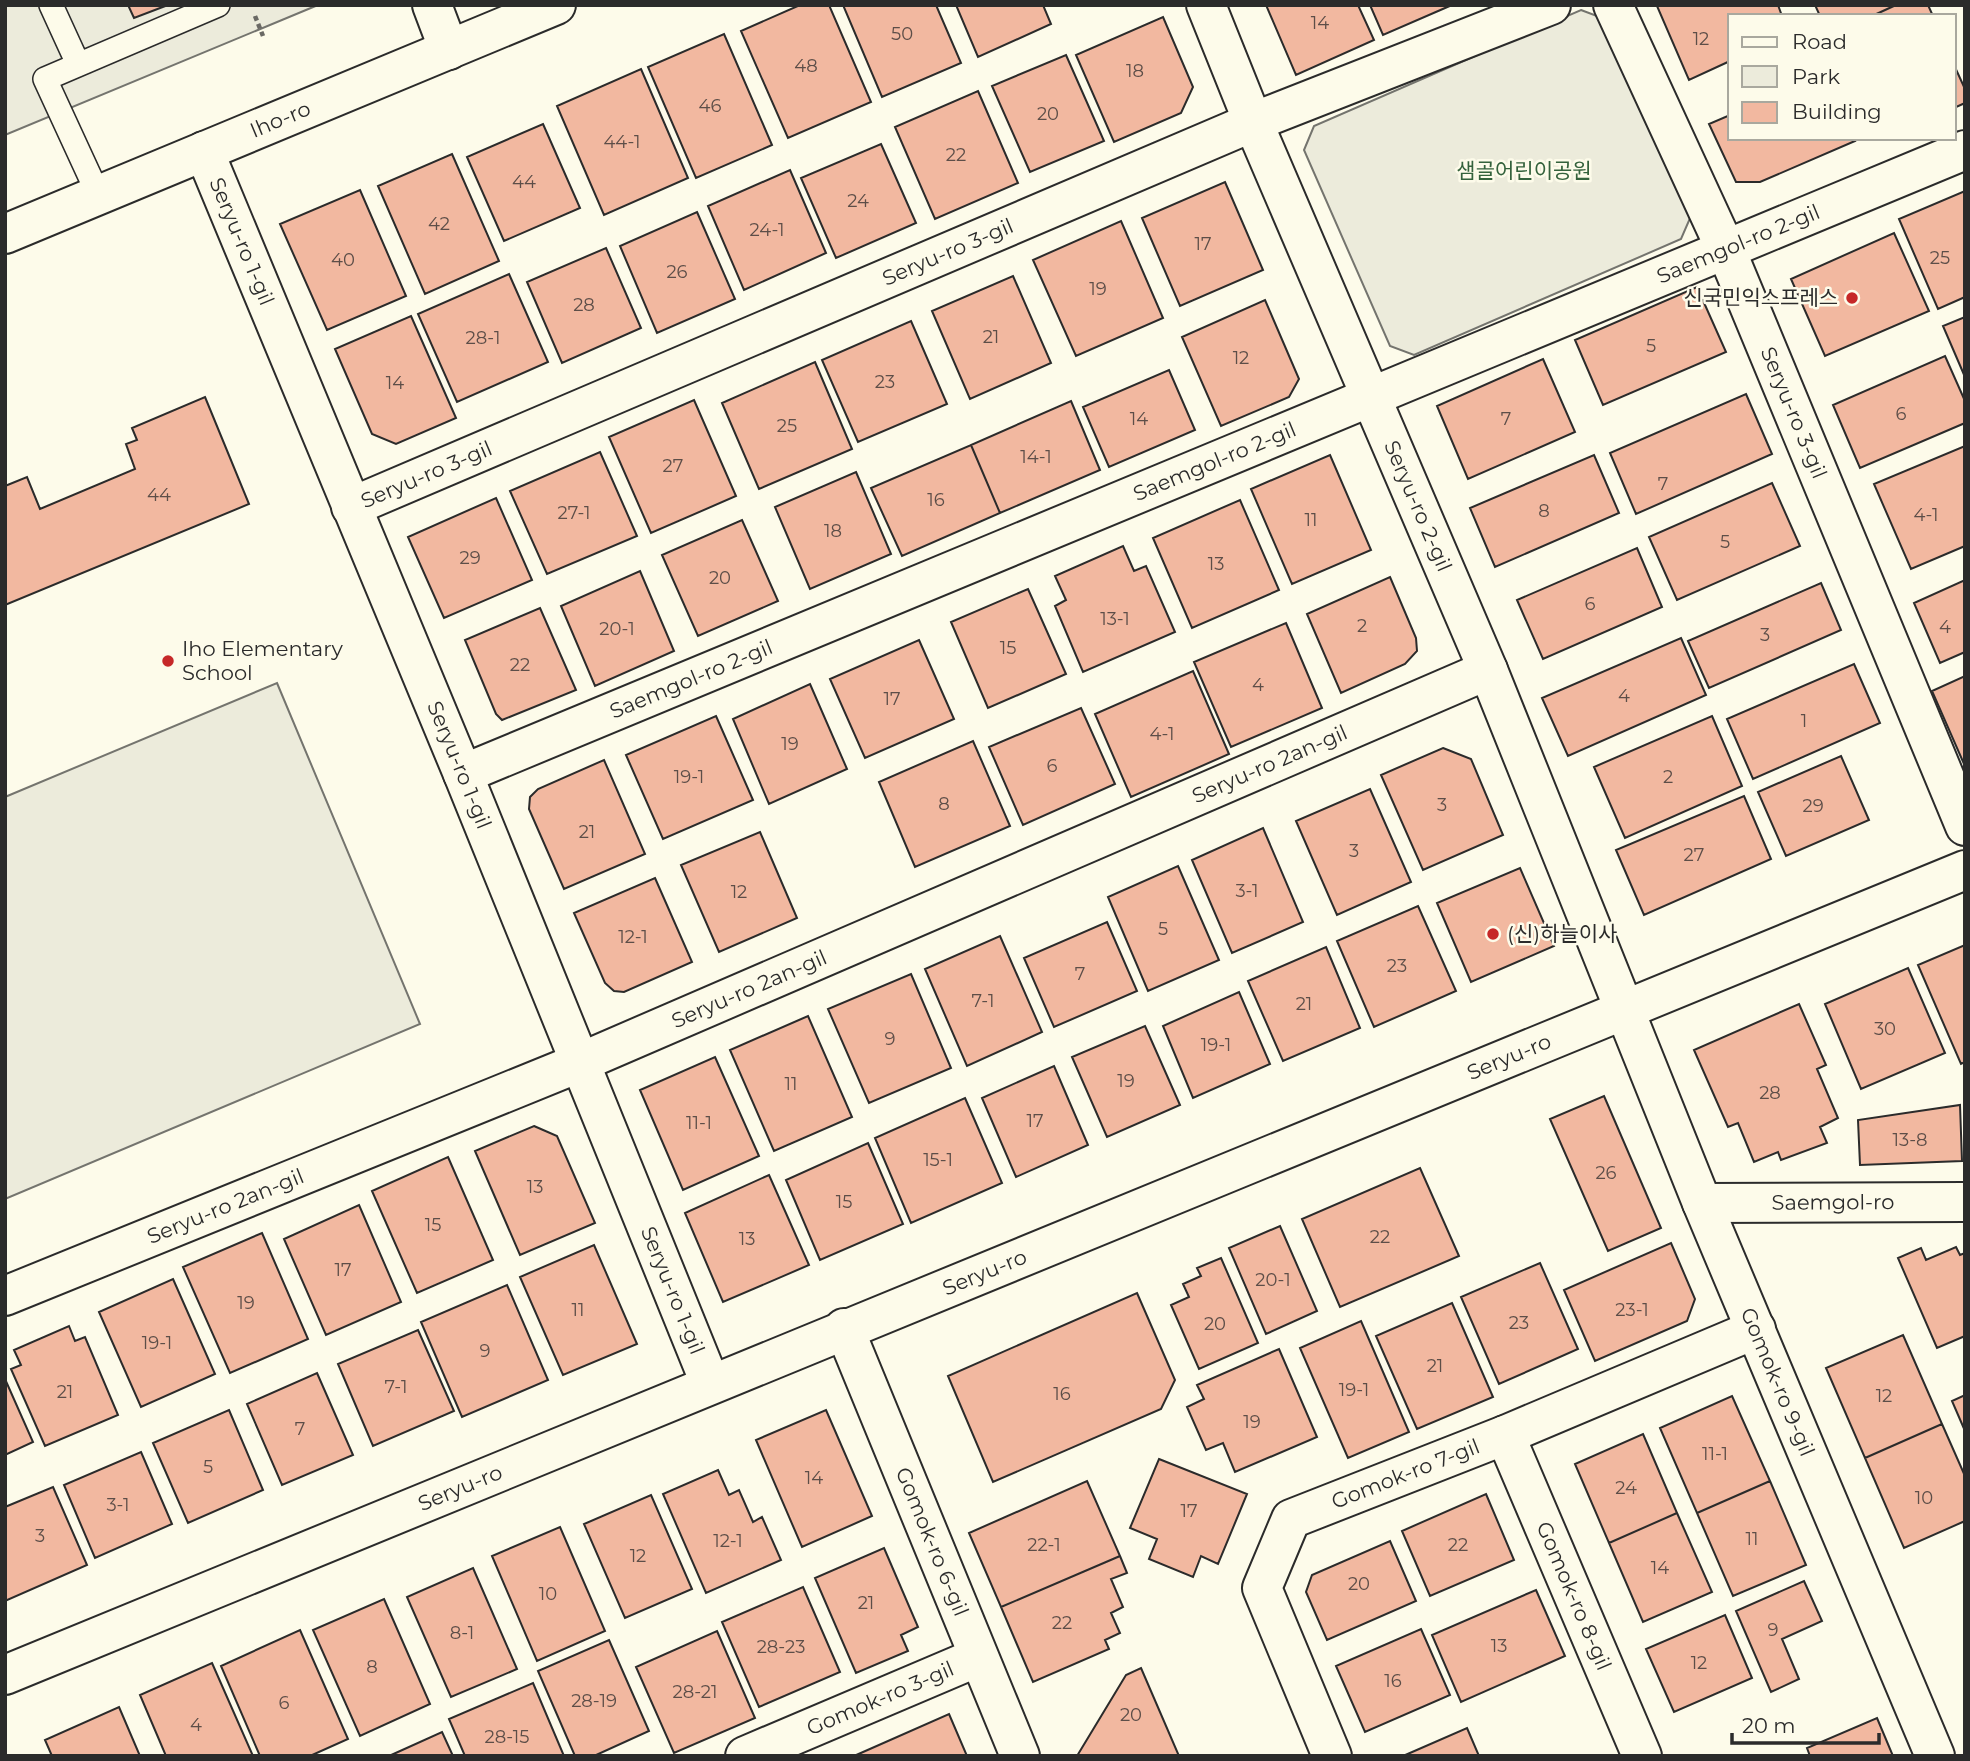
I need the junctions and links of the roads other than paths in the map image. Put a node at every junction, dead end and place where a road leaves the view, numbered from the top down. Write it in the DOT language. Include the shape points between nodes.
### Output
graph roads {
  1 [pos="51,5"];
  2 [pos="218,5"];
  3 [pos="432,5"];
  4 [pos="556,5"];
  5 [pos="1206,5"];
  6 [pos="1551,5"];
  7 [pos="1613,5"];
  8 [pos="449,50"];
  9 [pos="78,64"];
  10 [pos="1253,122"];
  11 [pos="204,150"];
  12 [pos="1965,150"];
  13 [pos="98,194"];
  14 [pos="5,234"];
  15 [pos="1726,250"];
  16 [pos="1370,396"];
  17 [pos="351,508"];
  18 [pos="1488,670"];
  19 [pos="463,774"];
  20 [pos="1965,826"];
  21 [pos="1965,870"];
  22 [pos="1623,1009"];
  23 [pos="580,1062"];
  24 [pos="1965,1202"];
  25 [pos="1702,1203"];
  26 [pos="5,1296"];
  27 [pos="844,1328"];
  28 [pos="1756,1328"];
  29 [pos="710,1383"];
  30 [pos="1505,1435"];
  31 [pos="978,1657"];
  32 [pos="5,1675"];
  33 [pos="745,1756"];
  34 [pos="1020,1756"];
  35 [pos="1332,1756"];
  36 [pos="1642,1756"];
  37 [pos="1935,1756"];
  1 -- 9 [label="lane"];
  2 -- 9 [label="lane"];
  3 -- 8 [label="street"];
  4 -- 8 [label="street, Iho-ro"];
  5 -- 10 [label="street, Seryu-ro 2-gil"];
  6 -- 10 [label="street, Seryu-ro 3-gil"];
  7 -- 15 [label="street, Seryu-ro 3-gil"];
  8 -- 11 [label="street, Iho-ro"];
  9 -- 13 [label="lane" via="45,79"];
  10 -- 16 [label="street, Seryu-ro 2-gil"];
  10 -- 17 [label="street, Seryu-ro 3-gil"];
  11 -- 13 [label="street, Iho-ro"];
  11 -- 17 [label="street, Seryu-ro 1-gil"];
  12 -- 15 [label="street, Saemgol-ro 2-gil"];
  13 -- 14 [label="street, Iho-ro"];
  15 -- 16 [label="street, Saemgol-ro 2-gil"];
  15 -- 20 [label="street, Seryu-ro 3-gil"];
  16 -- 18 [label="street, Seryu-ro 2-gil"];
  16 -- 19 [label="street, Saemgol-ro 2-gil"];
  17 -- 19 [label="street, Seryu-ro 1-gil"];
  18 -- 22 [label="street, Seryu-ro 2-gil"];
  18 -- 23 [label="street, Seryu-ro 2an-gil"];
  19 -- 23 [label="street, Seryu-ro 1-gil"];
  21 -- 22 [label="street, Seryu-ro"];
  22 -- 25 [label="street, Gomok-ro 9-gil"];
  22 -- 27 [label="street, Seryu-ro"];
  23 -- 26 [label="street, Seryu-ro 2an-gil"];
  23 -- 29 [label="street, Seryu-ro 1-gil"];
  24 -- 25 [label="street, Saemgol-ro"];
  25 -- 28 [label="street, Gomok-ro 9-gil"];
  27 -- 29 [label="street, Seryu-ro"];
  27 -- 31 [label="street, Gomok-ro 6-gil"];
  28 -- 30 [label="street, Gomok-ro 7-gil"];
  28 -- 37 [label="street, Gomok-ro 9-gil"];
  29 -- 32 [label="street, Seryu-ro"];
  30 -- 35 [label="street, Gomok-ro 7-gil" via="1291,1519 1262,1588"];
  30 -- 36 [label="street, Gomok-ro 8-gil"];
  31 -- 33 [label="street, Gomok-ro 3-gil"];
  31 -- 34 [label="street, Gomok-ro 6-gil"];
}
